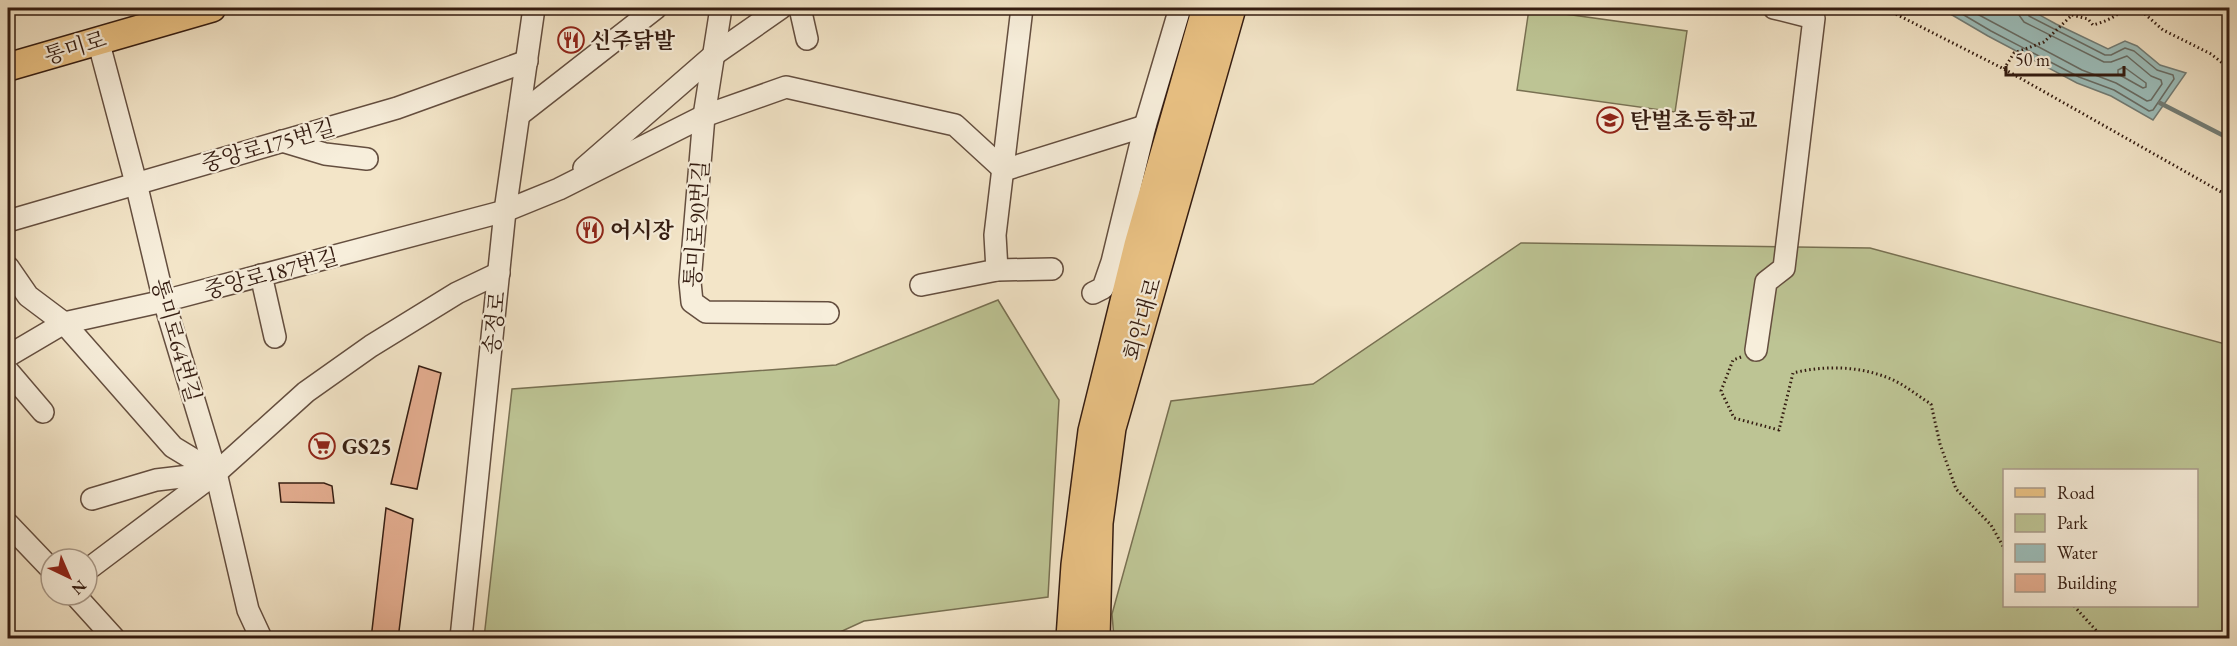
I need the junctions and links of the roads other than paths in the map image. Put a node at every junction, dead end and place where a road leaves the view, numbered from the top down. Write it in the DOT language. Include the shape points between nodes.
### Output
graph roads {
  1 [pos="145,8"];
  2 [pos="212,8"];
  3 [pos="534,8"];
  4 [pos="656,8"];
  5 [pos="722,8"];
  6 [pos="781,8"];
  7 [pos="800,8"];
  8 [pos="1022,8"];
  9 [pos="1180,8"];
  10 [pos="1206,8"];
  11 [pos="1232,8"];
  12 [pos="1774,8"];
  13 [pos="807,39"];
  14 [pos="98,40"];
  15 [pos="8,48"];
  16 [pos="715,54"];
  17 [pos="527,61"];
  18 [pos="8,67"];
  19 [pos="519,115"];
  20 [pos="704,116"];
  21 [pos="1145,126"];
  22 [pos="282,141"];
  23 [pos="367,159"];
  24 [pos="1004,170"];
  25 [pos="136,183"];
  26 [pos="559,189"];
  27 [pos="505,211"];
  28 [pos="8,221"];
  29 [pos="8,267"];
  30 [pos="1052,269"];
  31 [pos="997,270"];
  32 [pos="499,273"];
  33 [pos="261,275"];
  34 [pos="921,285"];
  35 [pos="1093,293"];
  36 [pos="164,301"];
  37 [pos="828,313"];
  38 [pos="64,323"];
  39 [pos="275,337"];
  40 [pos="1756,350"];
  41 [pos="8,356"];
  42 [pos="8,371"];
  43 [pos="43,412"];
  44 [pos="216,473"];
  45 [pos="92,499"];
  46 [pos="8,524"];
  47 [pos="39,556"];
  48 [pos="99,561"];
  49 [pos="86,607"];
  50 [pos="114,639"];
  51 [pos="261,639"];
  52 [pos="460,639"];
  53 [pos="1070,639"];
  54 [pos="1096,639"];
  1 -- 15 [label="main road, 통미로"];
  2 -- 14 [label="main road, 통미로"];
  3 -- 17 [label="street, 송정로"];
  4 -- 19 [label="street"];
  5 -- 16 [label="street, 통미로90번길"];
  6 -- 16 [label="street"];
  7 -- 13 [label="street"];
  8 -- 24 [label="street"];
  9 -- 21 [label="street"];
  10 -- 53 [label="main road, 회안대로" via="1138,245 1092,431"];
  11 -- 54 [label="main road, 회안대로" via="1112,428 1099,523"];
  12 -- 40 [label="street" via="1814,18 1784,268 1766,282"];
  14 -- 18 [label="main road, 통미로"];
  14 -- 25 [label="street, 통미로64번길"];
  16 -- 20 [label="street, 통미로90번길"];
  16 -- 26 [label="street"];
  17 -- 19 [label="street, 송정로"];
  17 -- 22 [label="street, 중앙로175번길" via="397,108"];
  19 -- 27 [label="street, 송정로"];
  20 -- 24 [label="street" via="786,87 955,125"];
  20 -- 26 [label="street"];
  20 -- 37 [label="street, 통미로90번길" via="690,282 692,302 706,312"];
  21 -- 24 [label="street"];
  21 -- 35 [label="street" via="1112,262 1103,288"];
  22 -- 23 [label="street" via="325,154"];
  22 -- 25 [label="street, 중앙로175번길"];
  24 -- 31 [label="street" via="995,235"];
  25 -- 28 [label="street, 중앙로175번길"];
  25 -- 36 [label="street, 통미로64번길"];
  26 -- 27 [label="street, 중앙로187번길"];
  27 -- 32 [label="street, 송정로"];
  27 -- 33 [label="street, 중앙로187번길"];
  29 -- 38 [label="street" via="28,296"];
  30 -- 31 [label="street"];
  31 -- 34 [label="street"];
  32 -- 44 [label="street" via="457,293 371,346 306,392"];
  32 -- 52 [label="street, 송정로"];
  33 -- 36 [label="street, 중앙로187번길"];
  33 -- 39 [label="street"];
  36 -- 38 [label="street, 중앙로187번길"];
  36 -- 44 [label="street, 통미로64번길"];
  38 -- 41 [label="street, 중앙로187번길"];
  38 -- 44 [label="street" via="173,447"];
  42 -- 43 [label="street"];
  44 -- 45 [label="street" via="156,480"];
  44 -- 48 [label="street"];
  44 -- 51 [label="street, 통미로64번길" via="248,610"];
  46 -- 47 [label="street"];
  49 -- 50 [label="street"];
}
